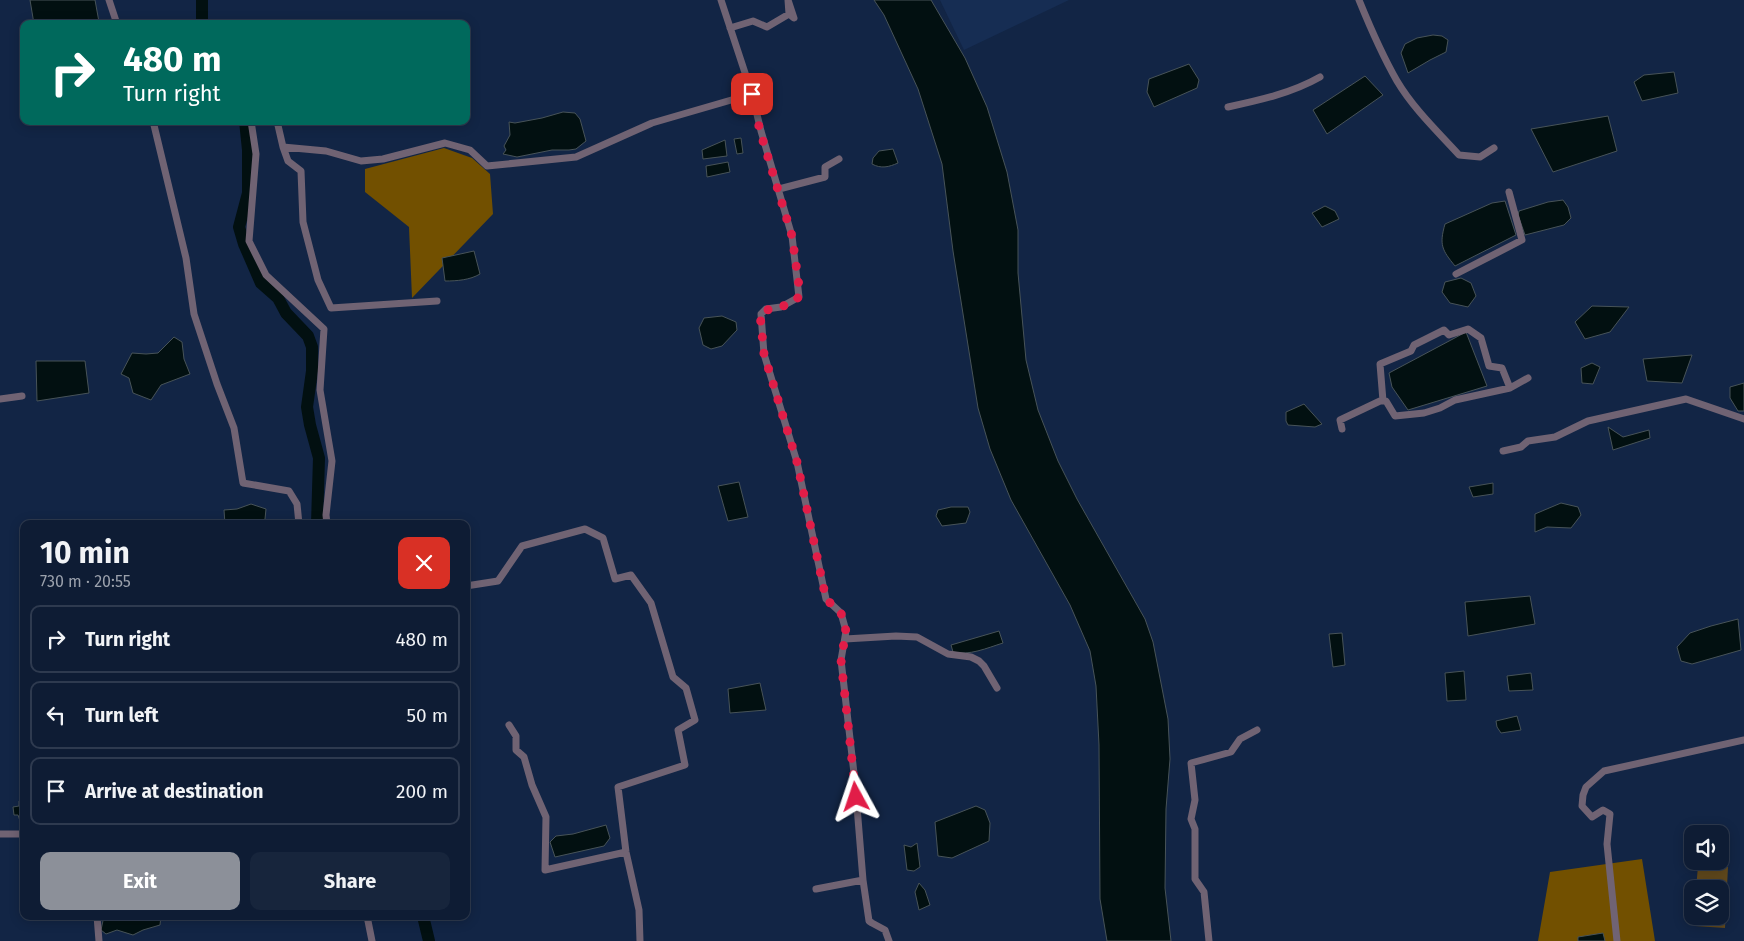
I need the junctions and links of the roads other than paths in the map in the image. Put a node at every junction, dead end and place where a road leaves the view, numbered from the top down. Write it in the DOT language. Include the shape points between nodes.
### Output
graph roads {
  1 [pos="109,0"];
  2 [pos="721,0"];
  3 [pos="1359,0"];
  4 [pos="789,14"];
  5 [pos="116,20"];
  6 [pos="730,28"];
  7 [pos="1320,77"];
  8 [pos="752,94"];
  9 [pos="1228,107"];
  10 [pos="154,125"];
  11 [pos="252,125"];
  12 [pos="278,125"];
  13 [pos="283,147"];
  14 [pos="1494,148"];
  15 [pos="839,159"];
  16 [pos="779,189"];
  17 [pos="1509,192"];
  18 [pos="1456,274"];
  19 [pos="438,301"];
  20 [pos="1528,378"];
  21 [pos="1510,388"];
  22 [pos="22,396"];
  23 [pos="0,399"];
  24 [pos="1383,401"];
  25 [pos="1744,419"];
  26 [pos="1342,429"];
  27 [pos="1503,451"];
  28 [pos="299,520"];
  29 [pos="327,520"];
  30 [pos="470,585"];
  31 [pos="845,639"];
  32 [pos="997,688"];
  33 [pos="510,725"];
  34 [pos="1257,730"];
  35 [pos="1744,740"];
  36 [pos="0,834"];
  37 [pos="20,834"];
  38 [pos="626,852"];
  39 [pos="863,880"];
  40 [pos="816,889"];
  41 [pos="96,920"];
  42 [pos="368,920"];
  43 [pos="99,941"];
  44 [pos="372,941"];
  45 [pos="640,941"];
  46 [pos="889,941"];
  47 [pos="1209,941"];
  48 [pos="1617,941"];
  1 -- 5 [label="street"];
  2 -- 6 [label="street"];
  3 -- 14 [label="street" via="1397,81 1423,117 1459,155 1480,157"];
  4 -- 6 [label="street" via="767,27 753,21"];
  6 -- 8 [label="street"];
  7 -- 9 [label="street" via="1262,100"];
  8 -- 13 [label="street" via="652,123 576,157 487,166 470,150 445,143 383,159 361,161 326,151"];
  8 -- 16 [label="street"];
  10 -- 28 [label="street" via="186,258 194,314 234,428 243,482 289,491 297,504"];
  11 -- 29 [label="street" via="256,154 248,241 266,275 324,329 320,390 332,461"];
  12 -- 13 [label="street"];
  13 -- 19 [label="street" via="288,161 301,171 303,222 318,280 331,308"];
  15 -- 16 [label="street" via="824,167 825,177"];
  16 -- 31 [label="street" via="792,236 800,293 796,300 760,314 764,354 797,462 826,599 842,615"];
  17 -- 18 [label="street" via="1522,240"];
  20 -- 21 [label="street"];
  21 -- 24 [label="street" via="1455,400 1424,413 1395,416"];
  21 -- 24 [label="street" via="1502,368 1490,366 1481,338 1468,329 1449,335 1444,330 1414,345 1411,351 1380,364"];
  22 -- 23 [label="street"];
  24 -- 26 [label="street" via="1340,420"];
  25 -- 27 [label="street" via="1686,399 1588,421 1555,437 1528,441 1521,447"];
  30 -- 38 [label="street" via="498,581 522,546 585,529 604,538 615,579 631,575 651,603 673,677 686,688 695,720 678,730 685,765 618,787"];
  31 -- 32 [label="street" via="917,637 948,654 979,661"];
  31 -- 39 [label="street" via="841,660"];
  33 -- 38 [label="street" via="516,736 516,750 524,757 546,818 545,870"];
  34 -- 47 [label="street" via="1240,739 1231,752 1191,763 1195,800 1191,819 1195,829 1195,878 1204,892"];
  35 -- 48 [label="street" via="1604,771 1586,787 1582,806 1592,817 1603,810 1610,814 1607,844"];
  36 -- 37 [label="street"];
  38 -- 45 [label="street" via="639,910"];
  39 -- 40 [label="street"];
  39 -- 46 [label="street" via="869,920 886,930"];
  41 -- 43 [label="street"];
  42 -- 44 [label="street"];
}
